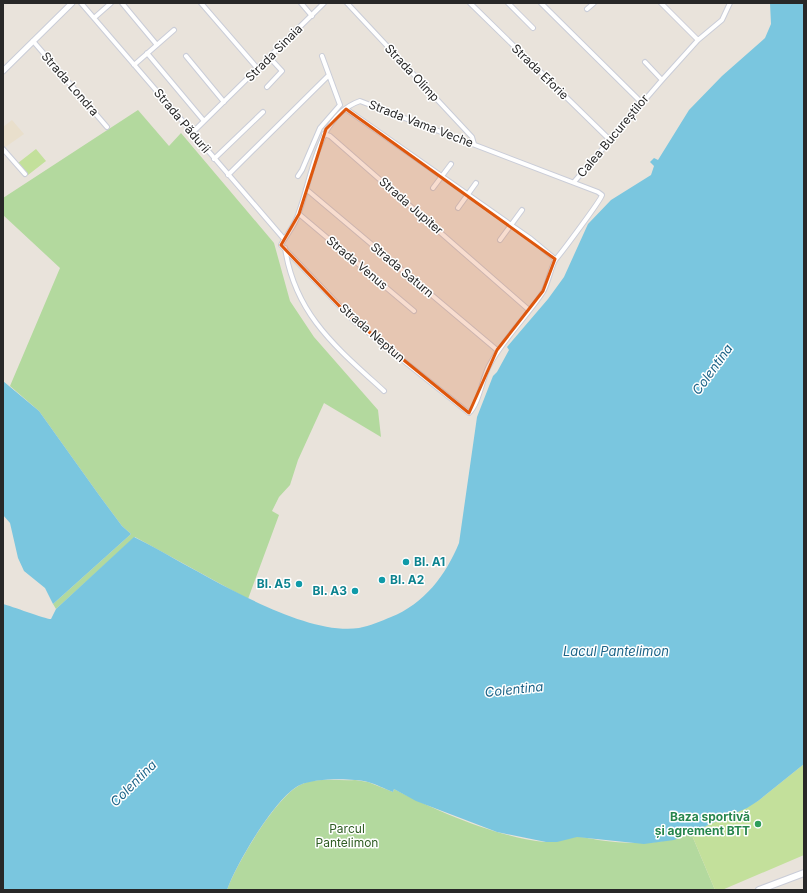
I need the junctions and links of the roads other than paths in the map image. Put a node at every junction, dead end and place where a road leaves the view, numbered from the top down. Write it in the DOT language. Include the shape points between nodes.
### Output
graph roads {
  1 [pos="72,3"];
  2 [pos="81,3"];
  3 [pos="111,3"];
  4 [pos="122,3"];
  5 [pos="201,3"];
  6 [pos="301,3"];
  7 [pos="324,3"];
  8 [pos="347,3"];
  9 [pos="470,3"];
  10 [pos="508,3"];
  11 [pos="541,3"];
  12 [pos="594,3"];
  13 [pos="661,3"];
  14 [pos="730,3"];
  15 [pos="587,9"];
  16 [pos="312,16"];
  17 [pos="94,18"];
  18 [pos="533,28"];
  19 [pos="174,30"];
  20 [pos="698,40"];
  21 [pos="33,41"];
  22 [pos="157,45"];
  23 [pos="147,53"];
  24 [pos="186,56"];
  25 [pos="322,56"];
  26 [pos="270,58"];
  27 [pos="644,62"];
  28 [pos="134,65"];
  29 [pos="258,69"];
  30 [pos="3,71"];
  31 [pos="329,75"];
  32 [pos="662,80"];
  33 [pos="267,87"];
  34 [pos="224,102"];
  35 [pos="641,102"];
  36 [pos="346,109"];
  37 [pos="263,112"];
  38 [pos="204,121"];
  39 [pos="107,127"];
  40 [pos="192,133"];
  41 [pos="324,134"];
  42 [pos="610,140"];
  43 [pos="474,144"];
  44 [pos="3,149"];
  45 [pos="214,159"];
  46 [pos="451,164"];
  47 [pos="25,174"];
  48 [pos="228,175"];
  49 [pos="298,176"];
  50 [pos="442,176"];
  51 [pos="574,182"];
  52 [pos="476,183"];
  53 [pos="433,188"];
  54 [pos="306,189"];
  55 [pos="468,194"];
  56 [pos="458,208"];
  57 [pos="522,210"];
  58 [pos="299,214"];
  59 [pos="511,225"];
  60 [pos="284,239"];
  61 [pos="500,240"];
  62 [pos="283,246"];
  63 [pos="555,259"];
  64 [pos="530,310"];
  65 [pos="414,311"];
  66 [pos="497,350"];
  67 [pos="384,391"];
  68 [pos="804,873"];
  69 [pos="759,890"];
  1 -- 21 [label="street"];
  2 -- 17 [label="street, Strada Pădurii"];
  3 -- 17 [label="street"];
  4 -- 22 [label="street"];
  5 -- 29 [label="street"];
  6 -- 16 [label="street"];
  7 -- 16 [label="street, Strada Sinaia"];
  8 -- 43 [label="street, Strada Olimp" via="472,137"];
  9 -- 42 [label="street, Strada Eforie"];
  10 -- 18 [label="street"];
  11 -- 35 [label="street"];
  12 -- 15 [label="street"];
  13 -- 20 [label="street"];
  14 -- 20 [label="street, Calea Bucureștilor" via="722,20"];
  16 -- 26 [label="street, Strada Sinaia"];
  17 -- 28 [label="street, Strada Pădurii"];
  19 -- 22 [label="street"];
  20 -- 32 [label="street, Calea Bucureștilor"];
  21 -- 30 [label="street"];
  21 -- 39 [label="street, Strada Londra"];
  22 -- 23 [label="street"];
  23 -- 28 [label="street"];
  23 -- 38 [label="street"];
  24 -- 34 [label="street"];
  25 -- 31 [label="street"];
  26 -- 29 [label="street, Strada Sinaia"];
  26 -- 33 [label="street" via="282,71"];
  27 -- 32 [label="street"];
  28 -- 40 [label="street, Strada Pădurii"];
  29 -- 34 [label="street, Strada Sinaia"];
  31 -- 48 [label="street"];
  31 -- 49 [label="street" via="340,105 320,128"];
  32 -- 35 [label="street, Calea Bucureștilor"];
  34 -- 38 [label="street, Strada Sinaia"];
  35 -- 42 [label="street, Calea Bucureștilor"];
  36 -- 41 [label="street, Strada Vama Veche" via="333,120"];
  36 -- 43 [label="street, Strada Vama Veche" via="361,101"];
  36 -- 50 [label="street"];
  37 -- 45 [label="street"];
  38 -- 40 [label="street, Strada Sinaia"];
  40 -- 45 [label="street, Strada Pădurii"];
  41 -- 54 [label="street, Strada Vama Veche"];
  41 -- 64 [label="street, Strada Jupiter" via="330,136"];
  42 -- 51 [label="street, Calea Bucureștilor"];
  43 -- 51 [label="street, Strada Vama Veche"];
  44 -- 47 [label="street"];
  45 -- 48 [label="street, Strada Pădurii"];
  46 -- 50 [label="street"];
  48 -- 60 [label="street, Strada Pădurii"];
  50 -- 53 [label="street"];
  50 -- 55 [label="street"];
  51 -- 63 [label="street, Calea Bucureștilor" via="598,192 602,197"];
  52 -- 55 [label="street"];
  54 -- 58 [label="street, Strada Vama Veche"];
  54 -- 66 [label="street, Strada Saturn"];
  55 -- 56 [label="street"];
  55 -- 59 [label="street"];
  57 -- 59 [label="street"];
  58 -- 60 [label="street, Strada Vama Veche"];
  58 -- 65 [label="street, Strada Venus"];
  59 -- 61 [label="street"];
  59 -- 63 [label="street"];
  60 -- 62 [label="street, Strada Vama Veche"];
  62 -- 66 [label="street, Strada Neptun" via="355,322 469,413 475,406 484,375"];
  62 -- 67 [label="street" via="295,288 311,318 327,338"];
  63 -- 64 [label="street" via="548,283"];
  64 -- 66 [label="street"];
  68 -- 69 [label="main road"];
}
